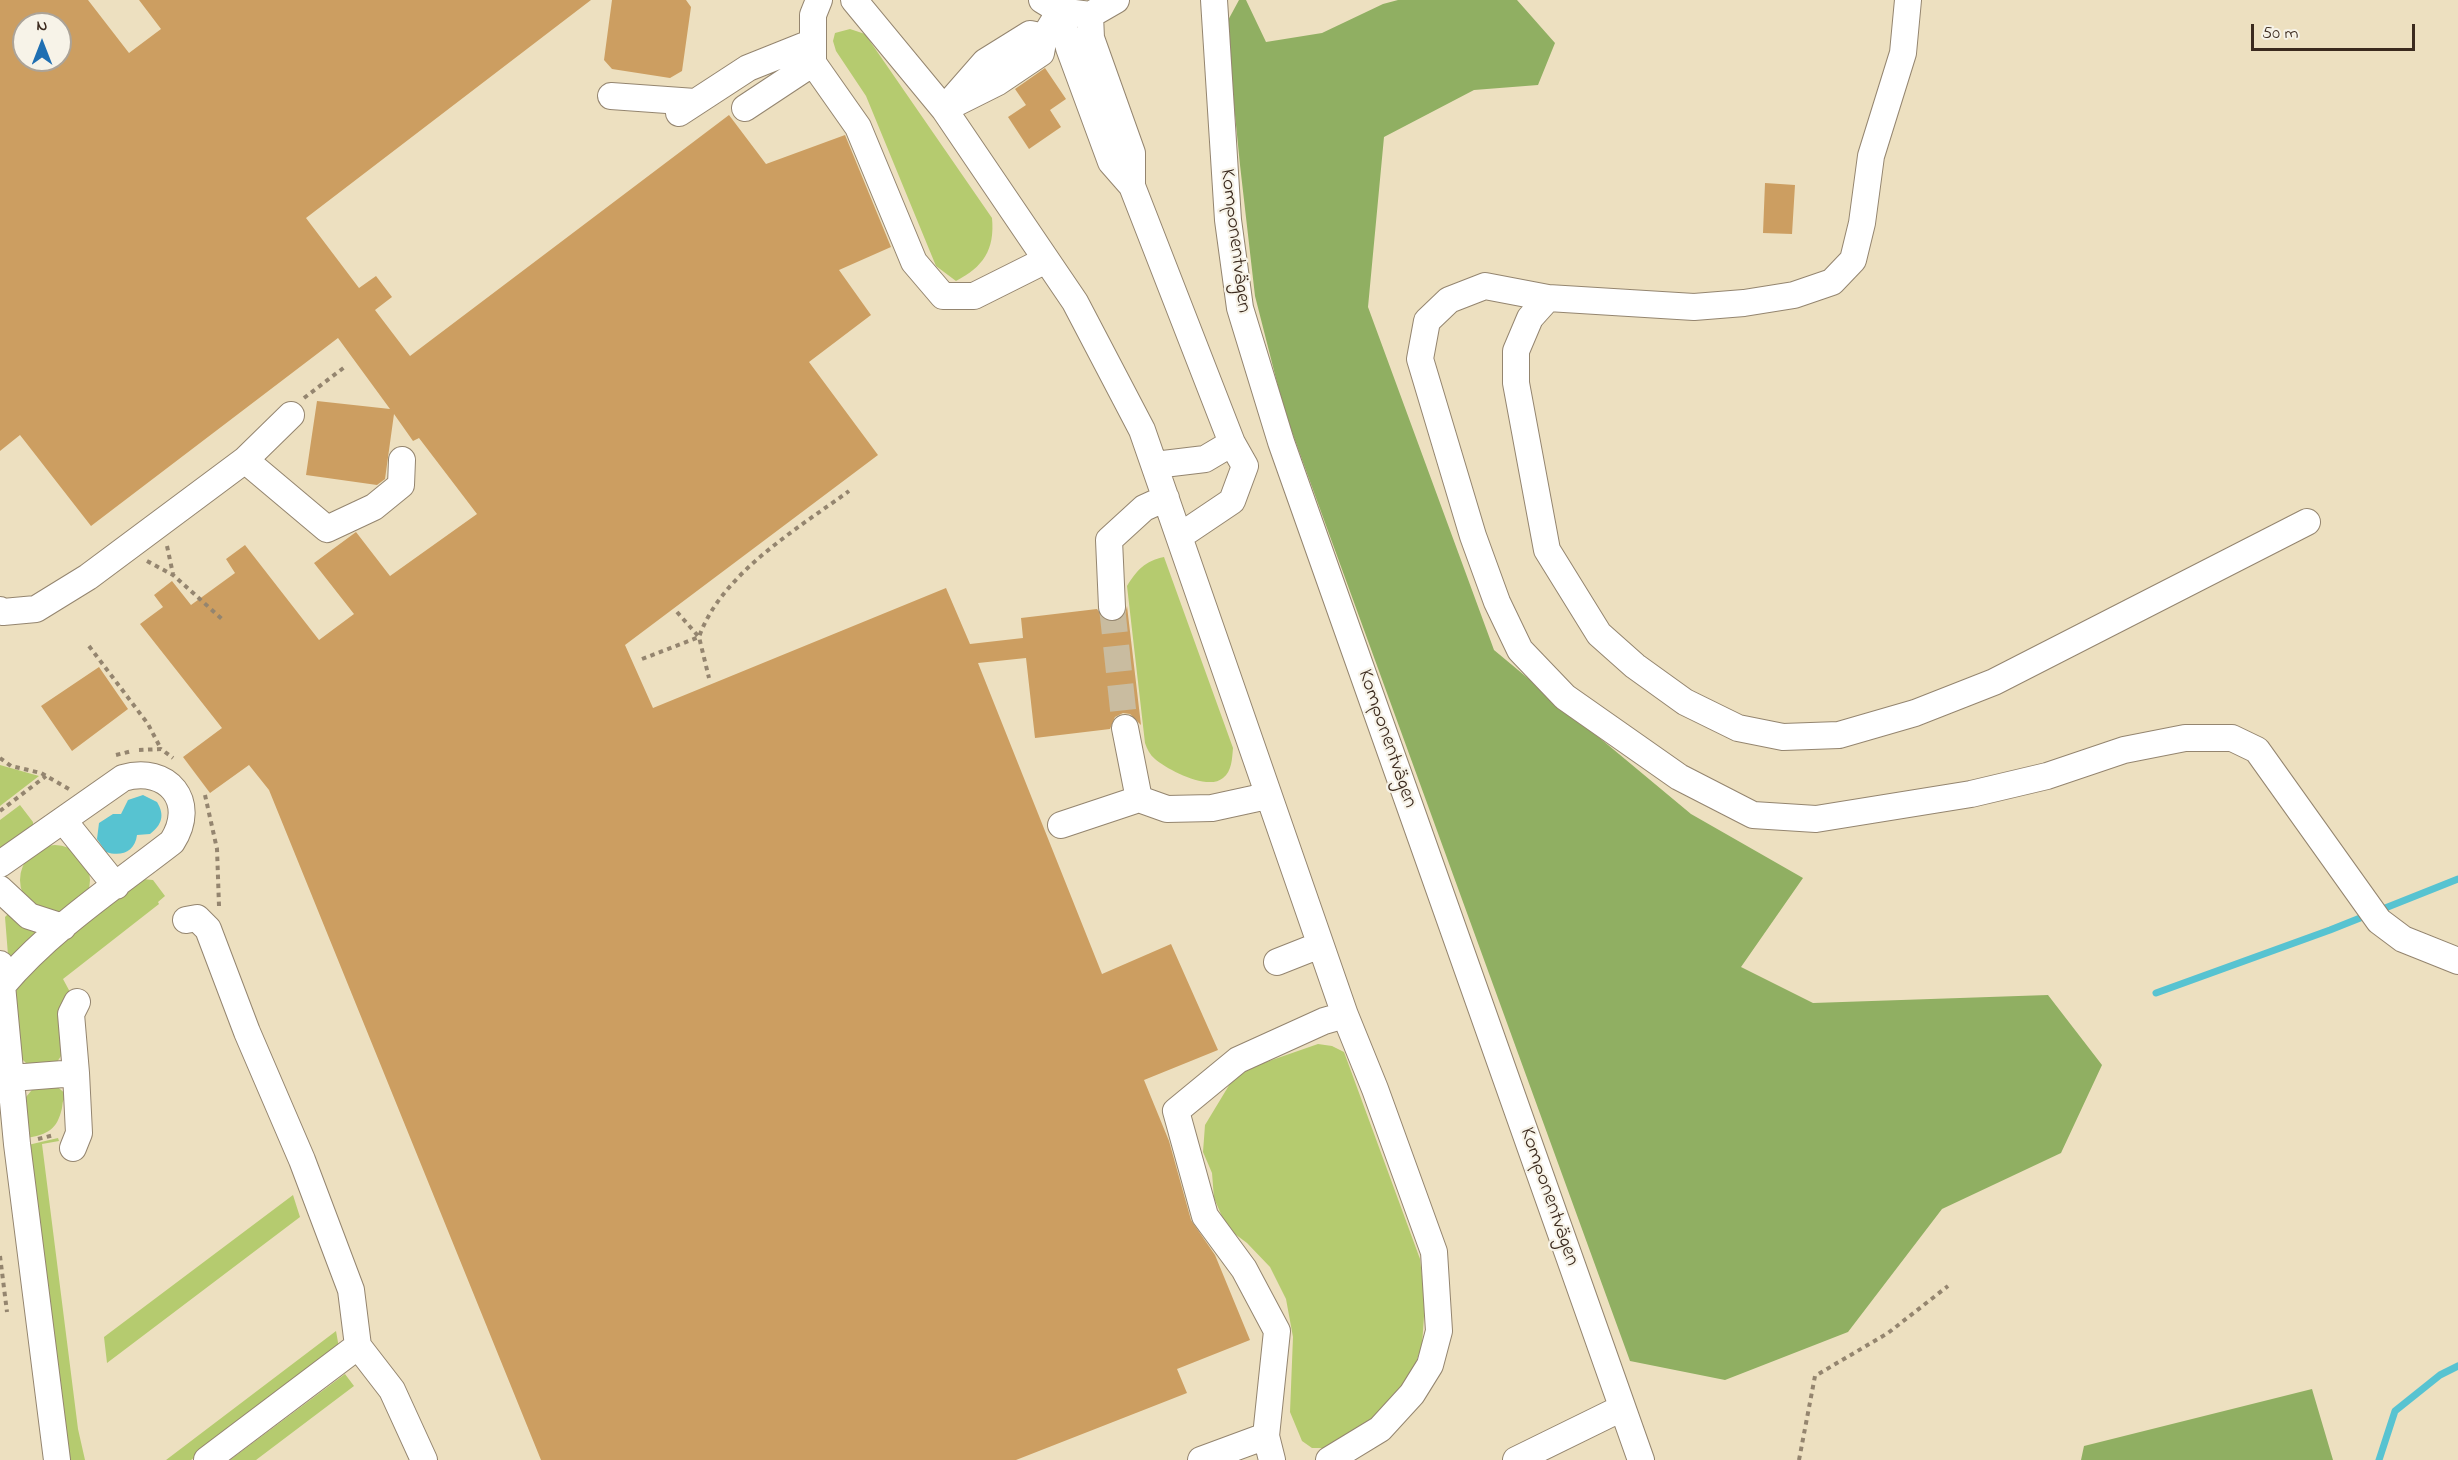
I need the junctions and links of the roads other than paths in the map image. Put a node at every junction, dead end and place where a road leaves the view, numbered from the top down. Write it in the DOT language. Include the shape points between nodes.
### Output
graph roads {
  1 [pos="819,0"];
  2 [pos="854,0"];
  3 [pos="1116,0"];
  4 [pos="1214,0"];
  5 [pos="1908,0"];
  6 [pos="1051,6"];
  7 [pos="1090,15"];
  8 [pos="813,52"];
  9 [pos="611,96"];
  10 [pos="745,108"];
  11 [pos="944,110"];
  12 [pos="1132,186"];
  13 [pos="1046,260"];
  14 [pos="1548,298"];
  15 [pos="291,415"];
  16 [pos="1232,443"];
  17 [pos="245,460"];
  18 [pos="402,460"];
  19 [pos="1155,465"];
  20 [pos="1166,498"];
  21 [pos="2307,522"];
  22 [pos="1180,536"];
  23 [pos="1112,607"];
  24 [pos="0,610"];
  25 [pos="1125,728"];
  26 [pos="1267,796"];
  27 [pos="1138,799"];
  28 [pos="63,820"];
  29 [pos="1061,825"];
  30 [pos="0,864"];
  31 [pos="116,886"];
  32 [pos="0,889"];
  33 [pos="186,920"];
  34 [pos="63,927"];
  35 [pos="1320,945"];
  36 [pos="1277,962"];
  37 [pos="2458,962"];
  38 [pos="1,975"];
  39 [pos="77,1002"];
  40 [pos="1345,1015"];
  41 [pos="76,1073"];
  42 [pos="12,1078"];
  43 [pos="73,1148"];
  44 [pos="358,1346"];
  45 [pos="1622,1408"];
  46 [pos="1269,1448"];
  47 [pos="57,1460"];
  48 [pos="207,1460"];
  49 [pos="424,1460"];
  50 [pos="1201,1460"];
  51 [pos="1329,1460"];
  52 [pos="1516,1460"];
  53 [pos="1641,1460"];
  1 -- 8 [label="street" via="813,15"];
  2 -- 11 [label="street"];
  3 -- 7 [label="street"];
  4 -- 45 [label="street, Komponentvägen" via="1228,220 1240,308 1281,442"];
  5 -- 14 [label="street" via="1903,53 1871,156 1853,260 1832,282 1794,295 1694,307"];
  6 -- 7 [label="street"];
  6 -- 11 [label="street" via="1044,37 1030,34 985,62"];
  6 -- 12 [label="street" via="1111,162"];
  7 -- 12 [label="street" via="1091,38 1132,153"];
  8 -- 9 [label="street" via="748,68 687,108"];
  8 -- 10 [label="street"];
  8 -- 13 [label="street" via="858,127 915,262 943,296 974,296"];
  11 -- 13 [label="street"];
  12 -- 16 [label="street"];
  13 -- 19 [label="street" via="1084,320 1142,430"];
  14 -- 21 [label="street" via="1530,318 1516,351 1516,383 1547,549 1599,634 1685,702 1738,728 1783,737 1839,735 1915,713 1994,682"];
  14 -- 37 [label="street" via="1485,286 1449,300 1427,321 1420,358 1473,536 1497,602 1520,651 1564,697 1679,777 1753,815 1806,819 1971,794 2048,776 2124,750 2185,738 2232,738 2257,750 2379,921 2403,939"];
  15 -- 17 [label="street"];
  16 -- 19 [label="street" via="1205,459"];
  16 -- 22 [label="street" via="1245,466 1232,501"];
  17 -- 18 [label="street" via="327,529 374,507 401,485"];
  17 -- 24 [label="street" via="88,577 36,609"];
  19 -- 20 [label="street"];
  20 -- 22 [label="street"];
  20 -- 23 [label="street" via="1144,508 1108,540"];
  22 -- 26 [label="street"];
  25 -- 27 [label="street"];
  26 -- 27 [label="street" via="1212,808 1167,809"];
  26 -- 35 [label="street"];
  27 -- 29 [label="street"];
  28 -- 30 [label="street"];
  28 -- 31 [label="street"];
  28 -- 31 [label="street" via="123,778 138,774 168,782 179,796 183,813 180,830 172,842"];
  31 -- 34 [label="street"];
  32 -- 34 [label="street" via="29,916"];
  33 -- 44 [label="street" via="196,918 208,929 302,1160 351,1290"];
  34 -- 38 [label="street"];
  35 -- 36 [label="street"];
  35 -- 40 [label="street"];
  38 -- 42 [label="street"];
  39 -- 41 [label="street" via="71,1014"];
  40 -- 46 [label="street" via="1238,1060 1176,1111 1205,1216 1244,1269 1277,1331"];
  40 -- 51 [label="street" via="1434,1252 1439,1331 1430,1365 1412,1394 1380,1429"];
  41 -- 42 [label="street"];
  41 -- 43 [label="street" via="79,1133"];
  42 -- 47 [label="street" via="16,1144"];
  44 -- 48 [label="street"];
  44 -- 49 [label="street" via="392,1390"];
  45 -- 52 [label="street"];
  45 -- 53 [label="street, Komponentvägen"];
  46 -- 50 [label="street"];
}
